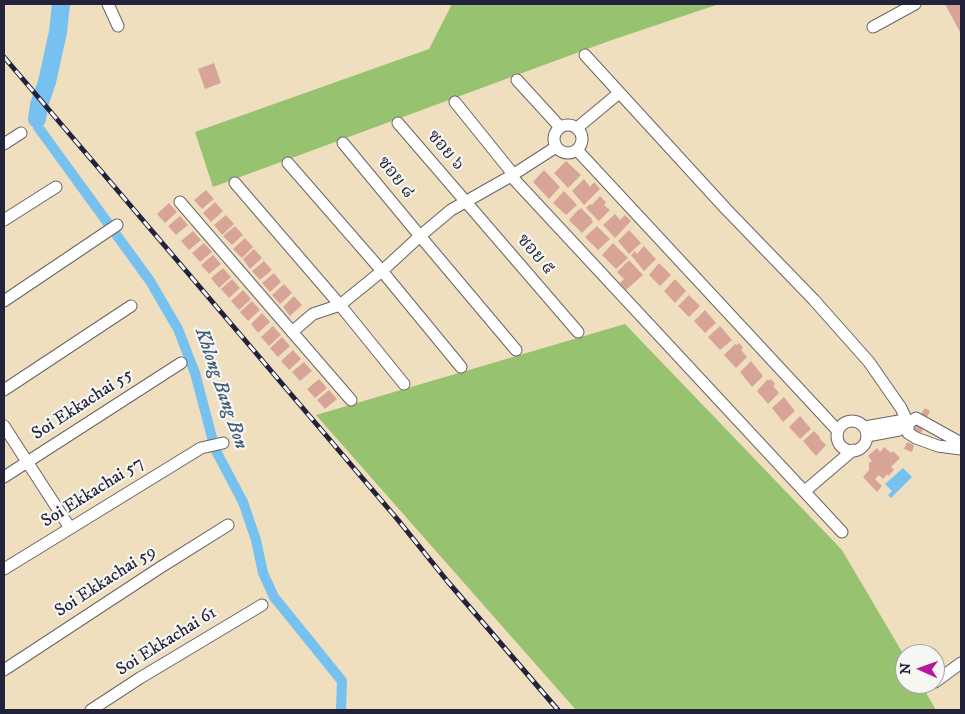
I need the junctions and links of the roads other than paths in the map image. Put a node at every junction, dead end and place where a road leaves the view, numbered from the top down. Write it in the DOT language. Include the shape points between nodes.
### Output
graph roads {
  1 [pos="108,4"];
  2 [pos="915,4"];
  3 [pos="118,26"];
  4 [pos="873,26"];
  5 [pos="586,55"];
  6 [pos="517,80"];
  7 [pos="619,93"];
  8 [pos="456,102"];
  9 [pos="398,123"];
  10 [pos="560,127"];
  11 [pos="578,128"];
  12 [pos="21,133"];
  13 [pos="343,143"];
  14 [pos="4,144"];
  15 [pos="556,147"];
  16 [pos="577,150"];
  17 [pos="288,163"];
  18 [pos="512,175"];
  19 [pos="235,182"];
  20 [pos="56,187"];
  21 [pos="180,202"];
  22 [pos="466,202"];
  23 [pos="4,220"];
  24 [pos="117,225"];
  25 [pos="420,236"];
  26 [pos="382,271"];
  27 [pos="4,301"];
  28 [pos="340,305"];
  29 [pos="131,306"];
  30 [pos="292,332"];
  31 [pos="578,332"];
  32 [pos="516,350"];
  33 [pos="181,362"];
  34 [pos="460,367"];
  35 [pos="404,384"];
  36 [pos="4,390"];
  37 [pos="351,400"];
  38 [pos="908,423"];
  39 [pos="4,426"];
  40 [pos="838,431"];
  41 [pos="866,432"];
  42 [pos="222,442"];
  43 [pos="961,443"];
  44 [pos="961,449"];
  45 [pos="853,450"];
  46 [pos="27,462"];
  47 [pos="4,477"];
  48 [pos="805,491"];
  49 [pos="228,525"];
  50 [pos="70,528"];
  51 [pos="842,532"];
  52 [pos="4,569"];
  53 [pos="262,605"];
  54 [pos="961,663"];
  55 [pos="4,670"];
  56 [pos="945,675"];
  57 [pos="91,710"];
  1 -- 3 [label="street"];
  2 -- 4 [label="street"];
  5 -- 7 [label="street"];
  6 -- 10 [label="street"];
  7 -- 11 [label="street"];
  7 -- 38 [label="street" via="869,362"];
  8 -- 18 [label="street"];
  9 -- 22 [label="street, ซอย ๖"];
  10 -- 11 [label="street" via="570,125"];
  10 -- 15 [label="street" via="554,135"];
  11 -- 16 [label="street" via="582,139"];
  12 -- 14 [label="street"];
  13 -- 25 [label="street, ซอย ๘"];
  15 -- 16 [label="street" via="570,154"];
  15 -- 18 [label="street"];
  16 -- 40 [label="street"];
  17 -- 26 [label="street"];
  18 -- 22 [label="street"];
  18 -- 48 [label="street"];
  19 -- 28 [label="street"];
  20 -- 23 [label="street"];
  21 -- 30 [label="street"];
  22 -- 25 [label="street"];
  22 -- 31 [label="street, ซอย ๕"];
  24 -- 27 [label="street"];
  25 -- 26 [label="street"];
  25 -- 32 [label="street, ซอย ๘"];
  26 -- 28 [label="street"];
  26 -- 34 [label="street"];
  28 -- 30 [label="street" via="313,314"];
  28 -- 35 [label="street"];
  29 -- 36 [label="street"];
  30 -- 37 [label="street"];
  33 -- 46 [label="street, Soi Ekkachai 55"];
  38 -- 41 [label="street" via="899,421"];
  38 -- 43 [label="street" via="916,418"];
  38 -- 44 [label="street" via="908,433 916,438 938,446"];
  39 -- 46 [label="street"];
  40 -- 41 [label="street" via="852,421 859,422"];
  40 -- 45 [label="street" via="842,446"];
  41 -- 45 [label="street" via="864,444"];
  42 -- 50 [label="street, Soi Ekkachai 57" via="201,448"];
  45 -- 48 [label="street"];
  46 -- 47 [label="street, Soi Ekkachai 55"];
  46 -- 50 [label="street"];
  48 -- 51 [label="street"];
  49 -- 55 [label="street, Soi Ekkachai 59"];
  50 -- 52 [label="street, Soi Ekkachai 57"];
  53 -- 57 [label="street, Soi Ekkachai 61"];
  54 -- 56 [label="street"];
}
